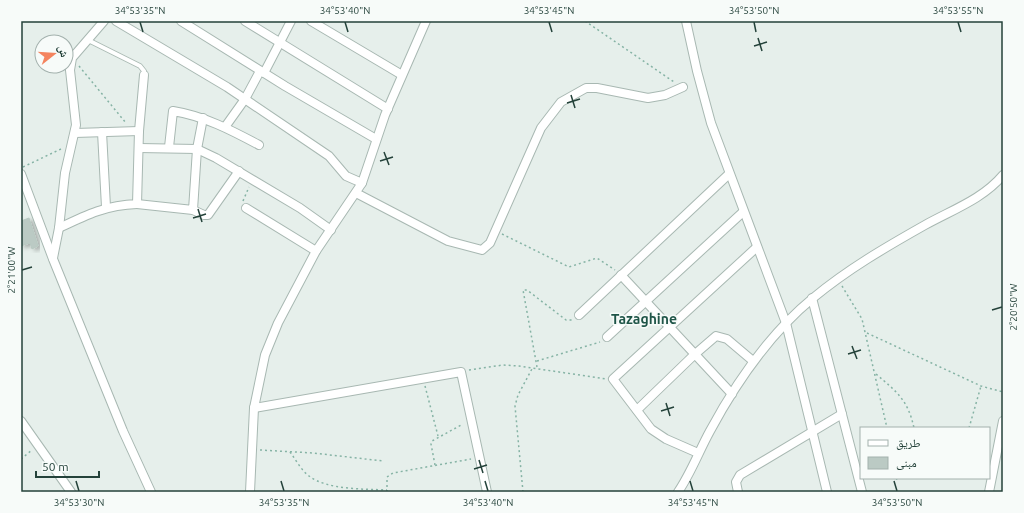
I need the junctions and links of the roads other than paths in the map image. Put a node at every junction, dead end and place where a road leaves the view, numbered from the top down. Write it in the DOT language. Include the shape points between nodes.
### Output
graph roads {
  1 [pos="104,21"];
  2 [pos="116,21"];
  3 [pos="181,21"];
  4 [pos="244,21"];
  5 [pos="291,21"];
  6 [pos="311,21"];
  7 [pos="426,21"];
  8 [pos="686,21"];
  9 [pos="88,39"];
  10 [pos="279,42"];
  11 [pos="262,72"];
  12 [pos="144,75"];
  13 [pos="402,75"];
  14 [pos="683,87"];
  15 [pos="245,99"];
  16 [pos="388,109"];
  17 [pos="203,118"];
  18 [pos="225,127"];
  19 [pos="136,131"];
  20 [pos="75,132"];
  21 [pos="102,132"];
  22 [pos="376,139"];
  23 [pos="259,145"];
  24 [pos="169,147"];
  25 [pos="139,148"];
  26 [pos="197,148"];
  27 [pos="239,172"];
  28 [pos="21,174"];
  29 [pos="729,174"];
  30 [pos="1003,175"];
  31 [pos="362,183"];
  32 [pos="356,193"];
  33 [pos="137,204"];
  34 [pos="106,208"];
  35 [pos="246,208"];
  36 [pos="193,210"];
  37 [pos="744,212"];
  38 [pos="59,228"];
  39 [pos="331,230"];
  40 [pos="757,247"];
  41 [pos="316,251"];
  42 [pos="53,259"];
  43 [pos="621,274"];
  44 [pos="812,298"];
  45 [pos="644,301"];
  46 [pos="579,315"];
  47 [pos="786,323"];
  48 [pos="669,328"];
  49 [pos="606,337"];
  50 [pos="694,355"];
  51 [pos="753,361"];
  52 [pos="732,394"];
  53 [pos="254,408"];
  54 [pos="637,410"];
  55 [pos="842,414"];
  56 [pos="1003,421"];
  57 [pos="21,422"];
  58 [pos="812,432"];
  59 [pos="698,453"];
  60 [pos="71,492"];
  61 [pos="152,492"];
  62 [pos="250,492"];
  63 [pos="487,492"];
  64 [pos="678,492"];
  65 [pos="738,492"];
  66 [pos="827,492"];
  67 [pos="862,492"];
  68 [pos="989,492"];
  1 -- 9 [label="street"];
  2 -- 15 [label="street"];
  3 -- 11 [label="street"];
  4 -- 10 [label="street"];
  5 -- 10 [label="street"];
  6 -- 13 [label="street"];
  7 -- 13 [label="street"];
  8 -- 29 [label="street" via="696,71"];
  9 -- 12 [label="lane" via="140,66"];
  9 -- 20 [label="street" via="72,58 70,70 76,116"];
  10 -- 11 [label="street"];
  10 -- 16 [label="street"];
  11 -- 15 [label="street"];
  11 -- 22 [label="street"];
  12 -- 19 [label="street"];
  13 -- 16 [label="street"];
  14 -- 32 [label="street" via="665,95 648,98 586,88 562,102 541,128 486,248 477,250 448,241"];
  15 -- 18 [label="street"];
  15 -- 31 [label="street" via="329,156 346,176"];
  16 -- 22 [label="street"];
  17 -- 18 [label="street"];
  17 -- 24 [label="street" via="172,112"];
  17 -- 26 [label="street"];
  18 -- 23 [label="street"];
  19 -- 21 [label="street"];
  19 -- 25 [label="street"];
  20 -- 21 [label="street"];
  20 -- 38 [label="street" via="65,173"];
  21 -- 34 [label="street"];
  22 -- 31 [label="street"];
  24 -- 25 [label="street"];
  24 -- 26 [label="street"];
  25 -- 33 [label="street"];
  26 -- 27 [label="street"];
  26 -- 36 [label="street"];
  27 -- 36 [label="street" via="208,215"];
  27 -- 39 [label="street"];
  28 -- 42 [label="street"];
  29 -- 37 [label="street"];
  29 -- 43 [label="street"];
  30 -- 44 [label="street" via="963,206 860,262"];
  31 -- 32 [label="street"];
  32 -- 39 [label="street"];
  33 -- 34 [label="street" via="118,204"];
  33 -- 36 [label="street"];
  34 -- 38 [label="street"];
  35 -- 41 [label="street"];
  37 -- 40 [label="street"];
  37 -- 45 [label="street"];
  38 -- 42 [label="street"];
  39 -- 41 [label="street"];
  40 -- 47 [label="street"];
  40 -- 48 [label="street"];
  41 -- 53 [label="street" via="278,323 265,354"];
  42 -- 61 [label="street" via="123,431"];
  43 -- 45 [label="street"];
  43 -- 46 [label="street"];
  44 -- 47 [label="street"];
  44 -- 55 [label="street"];
  45 -- 48 [label="street"];
  45 -- 49 [label="street"];
  47 -- 51 [label="street"];
  47 -- 58 [label="street"];
  48 -- 50 [label="street"];
  48 -- 54 [label="street" via="613,379"];
  50 -- 51 [label="street" via="716,336 721,336"];
  50 -- 52 [label="street"];
  50 -- 54 [label="street"];
  51 -- 52 [label="street"];
  52 -- 59 [label="street"];
  53 -- 62 [label="street"];
  53 -- 63 [label="street" via="461,372"];
  54 -- 59 [label="street" via="651,429"];
  55 -- 58 [label="street"];
  55 -- 67 [label="street"];
  56 -- 68 [label="street"];
  57 -- 60 [label="street"];
  58 -- 65 [label="street" via="740,475 736,482"];
  58 -- 66 [label="street"];
  59 -- 64 [label="street" via="686,481"];
}
